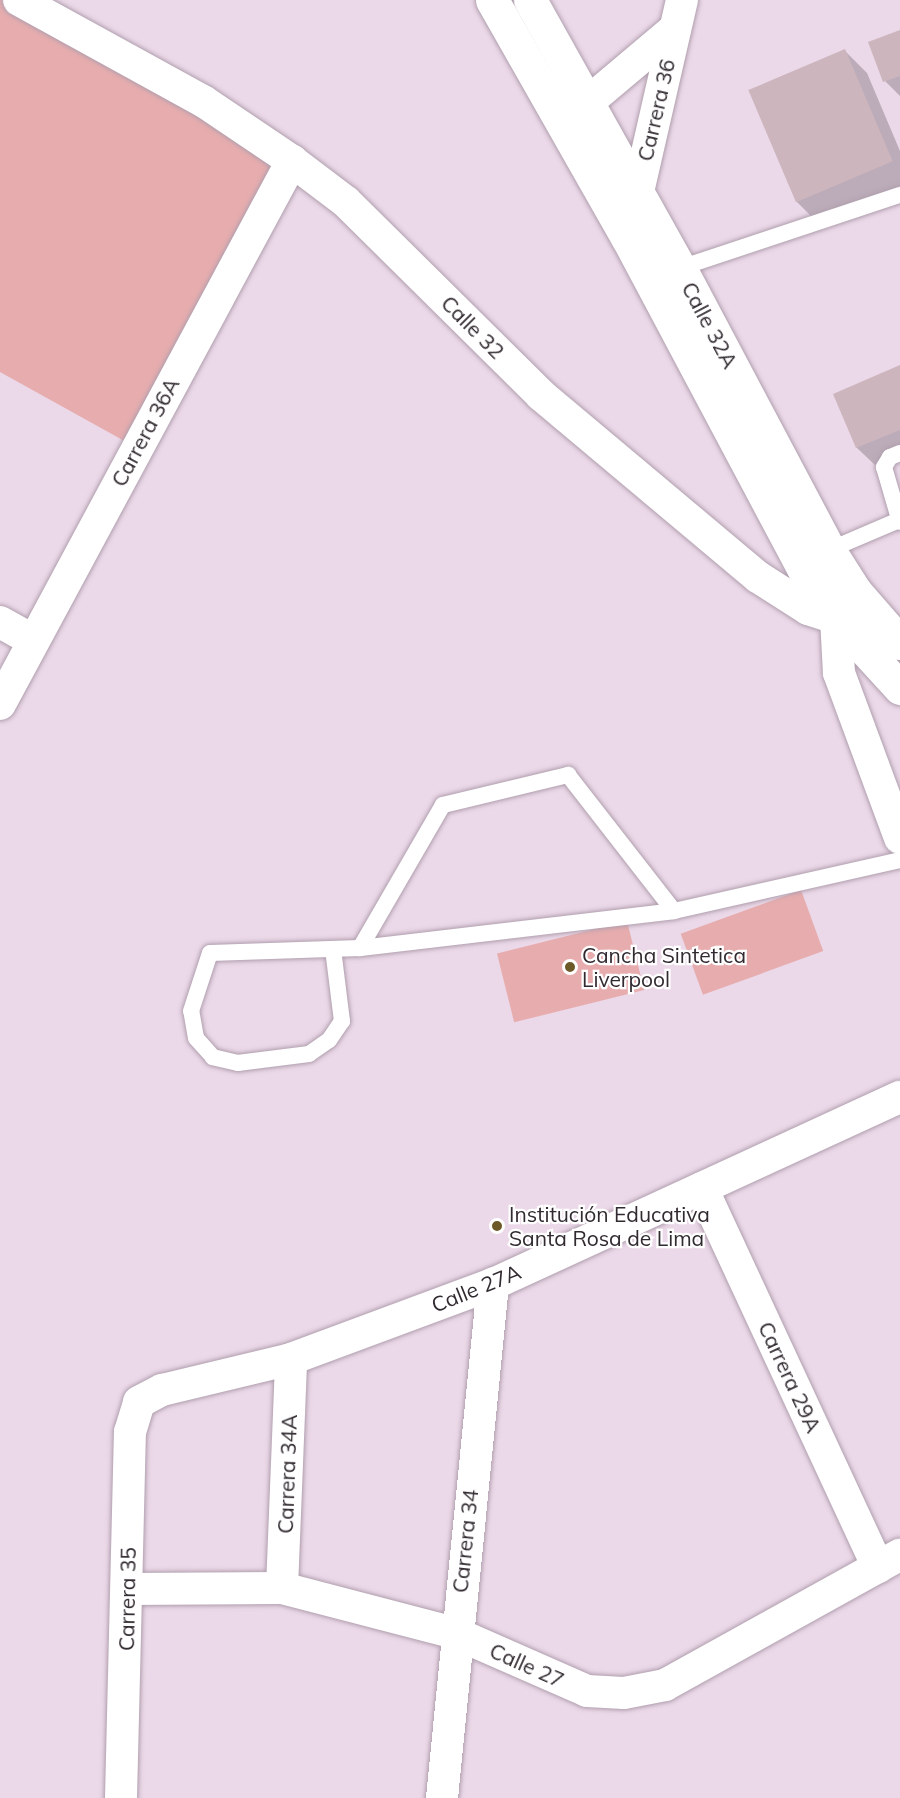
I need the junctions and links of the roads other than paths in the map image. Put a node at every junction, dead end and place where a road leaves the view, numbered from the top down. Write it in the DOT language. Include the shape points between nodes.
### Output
graph roads {
  1 [pos="19,0"];
  2 [pos="492,0"];
  3 [pos="530,0"];
  4 [pos="679,14"];
  5 [pos="619,80"];
  6 [pos="658,104"];
  7 [pos="575,114"];
  8 [pos="292,160"];
  9 [pos="638,192"];
  10 [pos="900,195"];
  11 [pos="680,268"];
  12 [pos="900,453"];
  13 [pos="788,471"];
  14 [pos="899,521"];
  15 [pos="829,550"];
  16 [pos="836,618"];
  17 [pos="0,622"];
  18 [pos="33,640"];
  19 [pos="900,643"];
  20 [pos="900,658"];
  21 [pos="900,688"];
  22 [pos="0,704"];
  23 [pos="900,838"];
  24 [pos="900,860"];
  25 [pos="674,911"];
  26 [pos="360,948"];
  27 [pos="333,950"];
  28 [pos="900,1097"];
  29 [pos="702,1188"];
  30 [pos="493,1284"];
  31 [pos="291,1359"];
  32 [pos="139,1402"];
  33 [pos="889,1561"];
  34 [pos="282,1588"];
  35 [pos="127,1589"];
  36 [pos="455,1633"];
  37 [pos="121,1798"];
  38 [pos="442,1798"];
  1 -- 8 [label="street, Calle 32" via="203,102"];
  2 -- 7 [label="main road, Calle 32A"];
  3 -- 7 [label="main road, Calle 32A"];
  4 -- 5 [label="street, Carrera 36"];
  4 -- 6 [label="street, Carrera 36"];
  5 -- 6 [label="street" via="642,86"];
  5 -- 7 [label="street, Carrera 36"];
  6 -- 9 [label="street, Carrera 36"];
  7 -- 9 [label="main road, Calle 32A"];
  7 -- 16 [label="main road, Calle 32A" via="757,486"];
  8 -- 16 [label="street, Calle 32" via="346,202 541,394 758,577 808,609"];
  8 -- 18 [label="street, Carrera 36A"];
  9 -- 11 [label="main road, Calle 32A"];
  10 -- 11 [label="lane"];
  11 -- 13 [label="main road, Calle 32A"];
  12 -- 14 [label="lane" via="890,457 884,467"];
  13 -- 15 [label="main road, Calle 32A"];
  13 -- 16 [label="main road" via="799,518 830,583"];
  14 -- 15 [label="lane"];
  15 -- 19 [label="main road, Calle 32A" via="855,591"];
  16 -- 20 [label="main road" via="875,636"];
  16 -- 21 [label="main road, Calle 32"];
  16 -- 23 [label="street" via="839,673"];
  17 -- 18 [label="street"];
  18 -- 22 [label="street, Carrera 36A"];
  24 -- 25 [label="lane"];
  25 -- 26 [label="lane"];
  25 -- 26 [label="lane" via="568,775 442,805"];
  26 -- 27 [label="lane"];
  27 -- 27 [label="lane" via="342,1021 329,1040 309,1054 238,1063 213,1057 196,1038 191,1011 210,953"];
  28 -- 29 [label="street, Calle 27A"];
  29 -- 30 [label="street, Calle 27A"];
  29 -- 33 [label="street, Carrera 29A"];
  30 -- 31 [label="street, Calle 27A"];
  30 -- 36 [label="street, Carrera 34"];
  31 -- 32 [label="street, Calle 27A" via="162,1390"];
  31 -- 34 [label="street, Carrera 34A"];
  32 -- 35 [label="street, Carrera 35" via="130,1432"];
  33 -- 36 [label="street, Calle 27" via="665,1684 624,1693 587,1692"];
  34 -- 35 [label="street, Calle 27"];
  34 -- 36 [label="street, Calle 27"];
  35 -- 37 [label="street, Carrera 35"];
  36 -- 38 [label="street, Carrera 34"];
}
